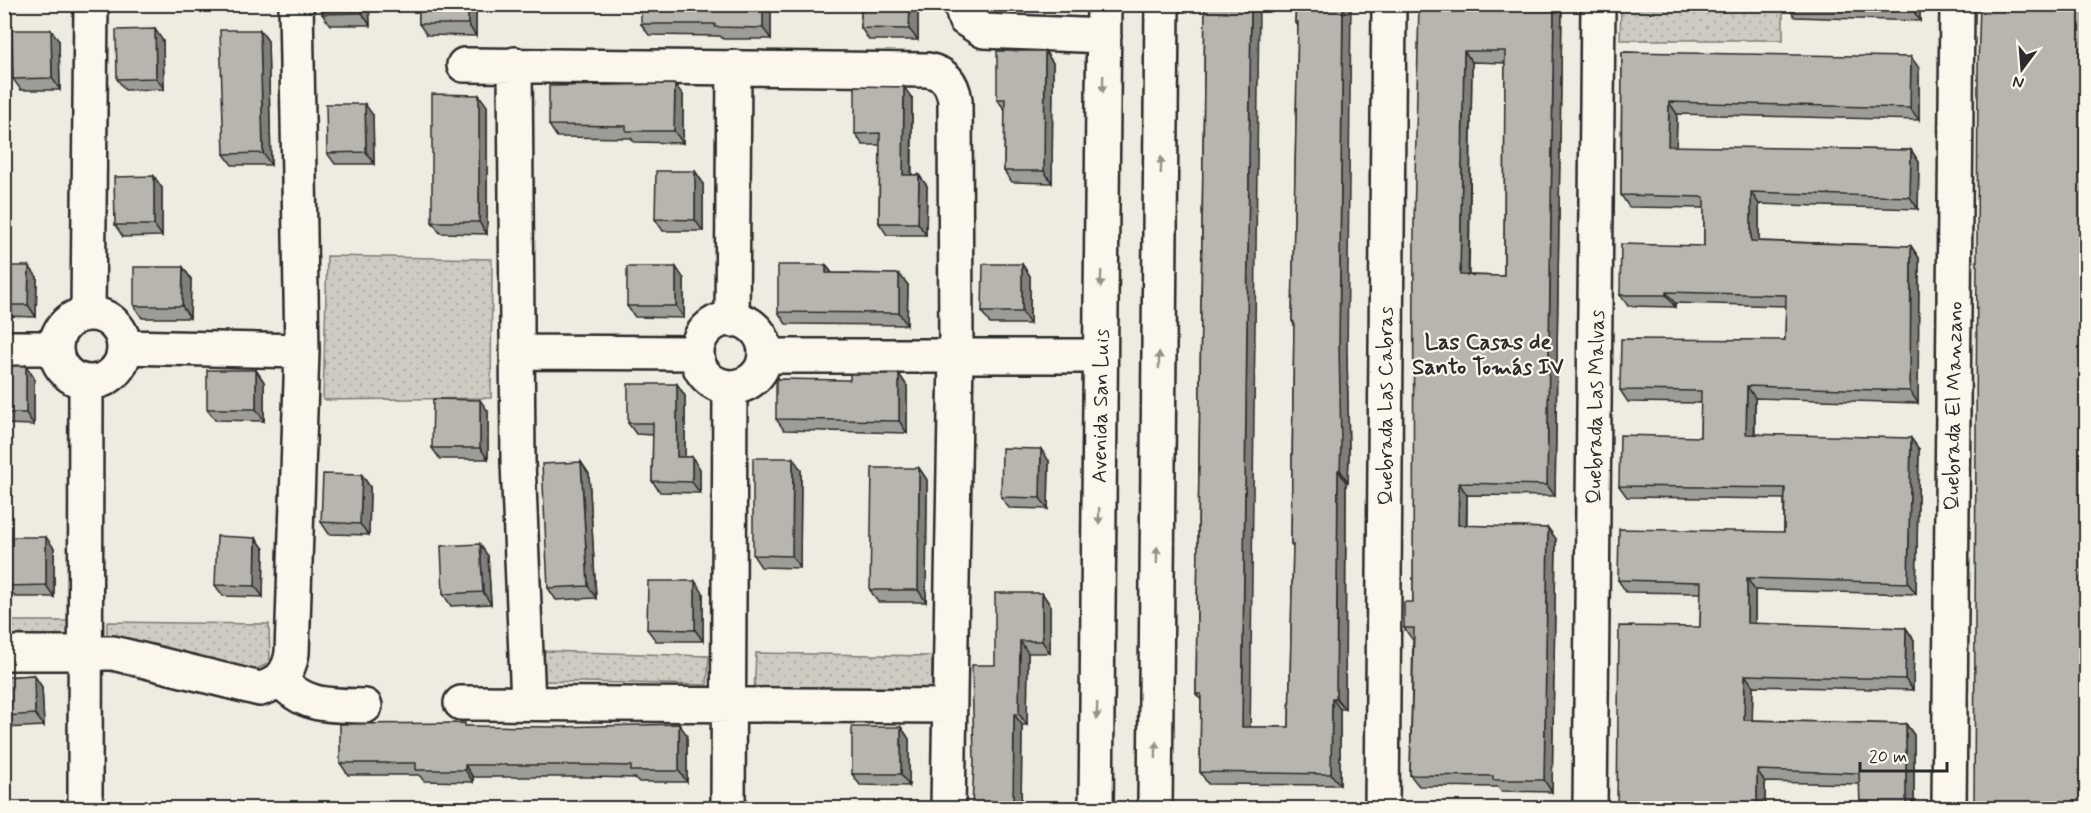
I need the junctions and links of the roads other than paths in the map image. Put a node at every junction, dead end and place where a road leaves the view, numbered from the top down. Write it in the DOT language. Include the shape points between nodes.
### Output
graph roads {
  1 [pos="91,4"];
  2 [pos="296,4"];
  3 [pos="961,4"];
  4 [pos="1162,4"];
  5 [pos="1389,4"];
  6 [pos="1598,4"];
  7 [pos="1957,4"];
  8 [pos="1104,20"];
  9 [pos="515,64"];
  10 [pos="464,65"];
  11 [pos="734,67"];
  12 [pos="88,314"];
  13 [pos="732,320"];
  14 [pos="123,347"];
  15 [pos="4,348"];
  16 [pos="56,348"];
  17 [pos="302,351"];
  18 [pos="517,352"];
  19 [pos="697,353"];
  20 [pos="765,356"];
  21 [pos="956,356"];
  22 [pos="1100,356"];
  23 [pos="86,381"];
  24 [pos="730,387"];
  25 [pos="85,652"];
  26 [pos="4,653"];
  27 [pos="280,679"];
  28 [pos="461,703"];
  29 [pos="528,703"];
  30 [pos="728,704"];
  31 [pos="365,706"];
  32 [pos="949,706"];
  33 [pos="85,805"];
  34 [pos="728,808"];
  35 [pos="948,808"];
  36 [pos="1096,808"];
  37 [pos="1155,808"];
  38 [pos="1382,808"];
  39 [pos="1590,808"];
  40 [pos="1949,808"];
  1 -- 12 [label="street"];
  2 -- 17 [label="street"];
  3 -- 8 [label="street" via="966,19 984,31"];
  37 -- 4 [label="street, one-way"];
  5 -- 38 [label="street, Quebrada Las Cabras"];
  6 -- 39 [label="street, Quebrada Las Malvas"];
  7 -- 40 [label="street, Quebrada El Manzano"];
  8 -- 22 [label="street, Avenida San Luis, one-way"];
  9 -- 10 [label="street"];
  9 -- 11 [label="street"];
  9 -- 18 [label="street"];
  11 -- 13 [label="street"];
  11 -- 21 [label="street" via="928,70 947,79 955,100"];
  12 -- 14 [label="street" via="113,323"];
  12 -- 16 [label="street" via="65,324"];
  13 -- 19 [label="street" via="708,328"];
  13 -- 20 [label="street" via="756,331"];
  14 -- 17 [label="street"];
  14 -- 23 [label="street" via="113,373"];
  15 -- 16 [label="street"];
  16 -- 23 [label="street" via="61,367 76,379"];
  17 -- 27 [label="street" via="292,653"];
  18 -- 19 [label="street"];
  18 -- 29 [label="street"];
  19 -- 24 [label="street" via="706,377"];
  20 -- 21 [label="street"];
  20 -- 24 [label="street" via="754,378 747,384"];
  21 -- 22 [label="street"];
  21 -- 32 [label="street"];
  22 -- 36 [label="street, Avenida San Luis, one-way"];
  23 -- 25 [label="street"];
  24 -- 30 [label="street"];
  25 -- 26 [label="street"];
  25 -- 27 [label="street" via="127,656 249,688 271,686"];
  25 -- 33 [label="street"];
  27 -- 31 [label="street" via="308,702"];
  28 -- 29 [label="street"];
  29 -- 30 [label="street"];
  30 -- 32 [label="street"];
  30 -- 34 [label="street"];
  32 -- 35 [label="street"];
}
